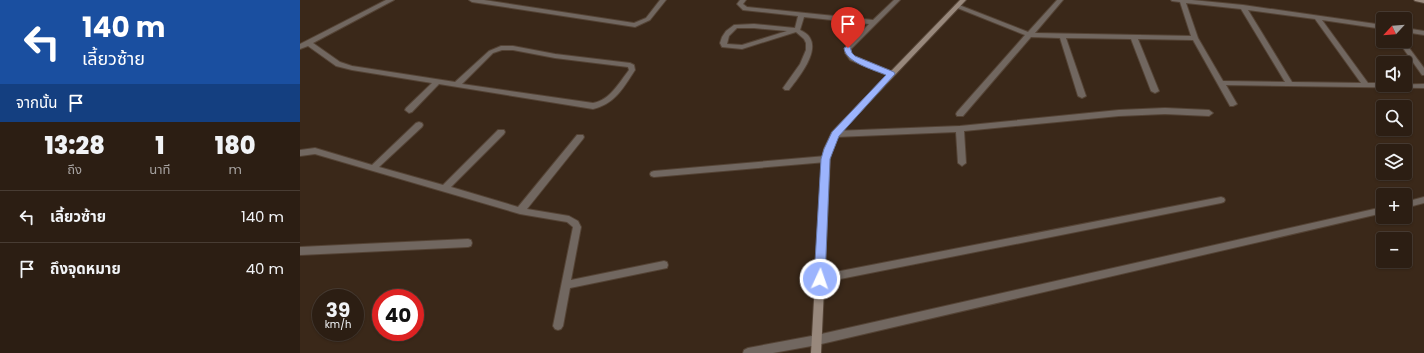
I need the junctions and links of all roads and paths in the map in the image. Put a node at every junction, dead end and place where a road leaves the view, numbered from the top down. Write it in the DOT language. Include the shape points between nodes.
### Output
graph roads {
  1 [pos="391,0"];
  2 [pos="472,0"];
  3 [pos="663,0"];
  4 [pos="743,0"];
  5 [pos="897,0"];
  6 [pos="963,0"];
  7 [pos="1060,0"];
  8 [pos="1174,0"];
  9 [pos="1182,0"];
  10 [pos="1417,0"];
  11 [pos="1424,1"];
  12 [pos="957,6"];
  13 [pos="1243,7"];
  14 [pos="802,15"];
  15 [pos="1317,18"];
  16 [pos="873,22"];
  17 [pos="1376,26"];
  18 [pos="797,30"];
  19 [pos="1412,31"];
  20 [pos="1424,33"];
  21 [pos="1030,35"];
  22 [pos="1062,35"];
  23 [pos="1134,37"];
  24 [pos="1195,38"];
  25 [pos="308,43"];
  26 [pos="300,47"];
  27 [pos="1406,48"];
  28 [pos="1424,73"];
  29 [pos="891,74"];
  30 [pos="437,82"];
  31 [pos="1221,83"];
  32 [pos="1290,84"];
  33 [pos="456,85"];
  34 [pos="1366,86"];
  35 [pos="1424,86"];
  36 [pos="787,88"];
  37 [pos="1154,91"];
  38 [pos="1082,96"];
  39 [pos="1232,104"];
  40 [pos="410,110"];
  41 [pos="1209,113"];
  42 [pos="960,114"];
  43 [pos="419,125"];
  44 [pos="960,128"];
  45 [pos="502,132"];
  46 [pos="835,134"];
  47 [pos="580,137"];
  48 [pos="300,153"];
  49 [pos="826,159"];
  50 [pos="962,163"];
  51 [pos="373,168"];
  52 [pos="654,174"];
  53 [pos="444,188"];
  54 [pos="1221,200"];
  55 [pos="1424,200"];
  56 [pos="1412,203"];
  57 [pos="520,210"];
  58 [pos="1376,212"];
  59 [pos="468,243"];
  60 [pos="300,251"];
  61 [pos="664,265"];
  62 [pos="820,279"];
  63 [pos="566,285"];
  64 [pos="558,326"];
  65 [pos="817,340"];
  66 [pos="748,353"];
  67 [pos="816,353"];
  1 -- 25 [label="street"];
  2 -- 3 [label="street" via="635,25 648,19"];
  4 -- 14 [label="street" via="740,4 745,9"];
  5 -- 16 [label="street"];
  6 -- 12 [label="street"];
  7 -- 21 [label="street"];
  8 -- 9 [label="street"];
  9 -- 13 [label="street"];
  9 -- 24 [label="street"];
  10 -- 11 [label="street"];
  12 -- 21 [label="street"];
  12 -- 29 [label="street"];
  13 -- 15 [label="street"];
  13 -- 32 [label="street"];
  14 -- 16 [label="street"];
  14 -- 18 [label="street"];
  15 -- 17 [label="street"];
  15 -- 34 [label="street"];
  16 -- 29 [label="street" via="848,48 848,53 852,58"];
  18 -- 18 [label="street" via="742,47 724,46 723,41 726,34 736,26"];
  18 -- 36 [label="street" via="807,38 810,46 809,55"];
  19 -- 20 [label="street"];
  21 -- 22 [label="street"];
  21 -- 42 [label="street"];
  22 -- 23 [label="street"];
  22 -- 38 [label="street"];
  23 -- 24 [label="street"];
  23 -- 37 [label="street"];
  24 -- 31 [label="street"];
  25 -- 26 [label="street"];
  25 -- 30 [label="street" via="338,64"];
  27 -- 28 [label="street"];
  29 -- 46 [label="street"];
  30 -- 33 [label="street"];
  30 -- 40 [label="street"];
  31 -- 32 [label="street"];
  31 -- 39 [label="street"];
  32 -- 34 [label="street"];
  33 -- 33 [label="street" via="601,106 610,100 632,67 501,48 491,52"];
  34 -- 35 [label="street"];
  41 -- 44 [label="street" via="1119,113"];
  43 -- 51 [label="street"];
  44 -- 46 [label="street"];
  44 -- 50 [label="street"];
  45 -- 53 [label="street"];
  46 -- 49 [label="street"];
  47 -- 57 [label="street"];
  48 -- 51 [label="street" via="315,151"];
  49 -- 52 [label="street"];
  49 -- 62 [label="street"];
  51 -- 53 [label="street"];
  53 -- 57 [label="street"];
  54 -- 62 [label="street"];
  55 -- 56 [label="street"];
  57 -- 63 [label="street" via="569,219 575,223 577,227"];
  58 -- 65 [label="street"];
  59 -- 60 [label="street"];
  61 -- 63 [label="street"];
  62 -- 65 [label="street"];
  63 -- 64 [label="street"];
  65 -- 66 [label="street"];
  65 -- 67 [label="street"];
}
